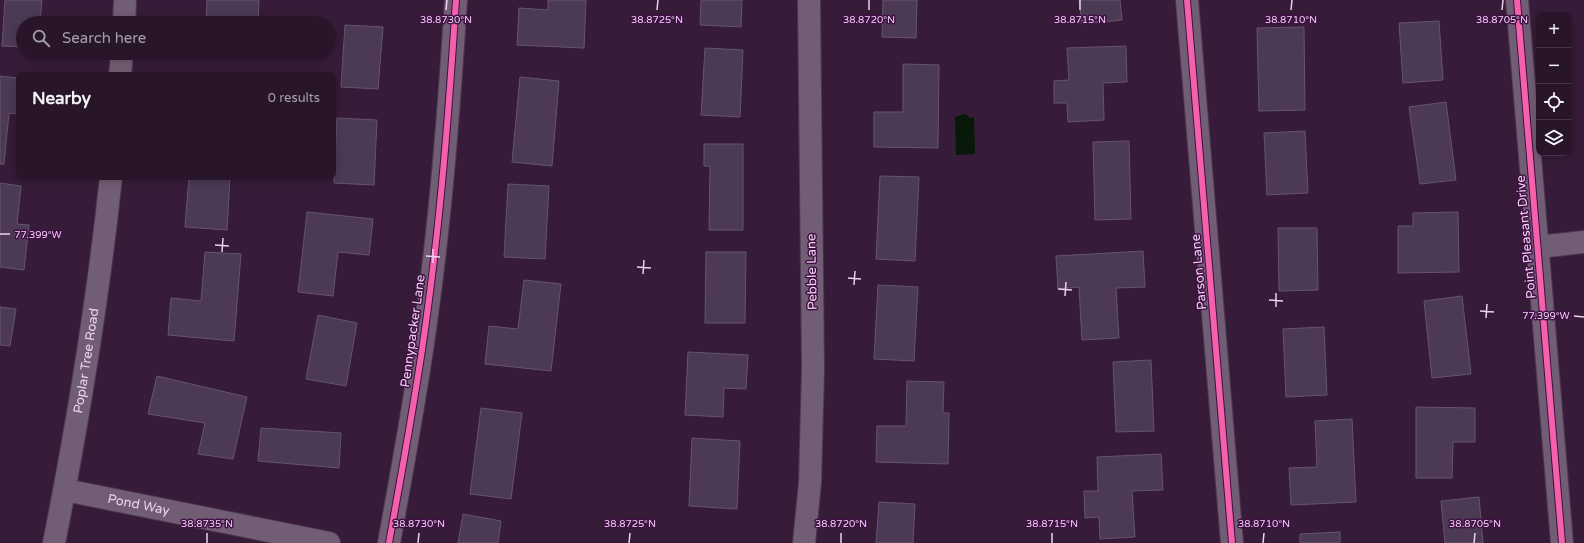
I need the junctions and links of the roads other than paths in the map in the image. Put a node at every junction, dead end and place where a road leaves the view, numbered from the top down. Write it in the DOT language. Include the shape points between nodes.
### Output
graph roads {
  1 [pos="125,0"];
  2 [pos="456,0"];
  3 [pos="809,0"];
  4 [pos="1187,0"];
  5 [pos="1517,0"];
  6 [pos="124,16"];
  7 [pos="121,60"];
  8 [pos="120,72"];
  9 [pos="111,180"];
  10 [pos="1584,242"];
  11 [pos="1538,247"];
  12 [pos="65,490"];
  13 [pos="54,543"];
  14 [pos="329,543"];
  15 [pos="389,543"];
  16 [pos="804,543"];
  17 [pos="1232,543"];
  18 [pos="1562,543"];
  1 -- 6 [label="street"];
  2 -- 15 [label="street, Pennypacker Lane" via="440,215 408,440"];
  3 -- 16 [label="street, Pebble Lane" via="813,369 810,483"];
  4 -- 17 [label="street, Parson Lane"];
  5 -- 11 [label="street, Point Pleasant Drive"];
  7 -- 8 [label="street"];
  9 -- 12 [label="street, Poplar Tree Road" via="84,381"];
  10 -- 11 [label="street"];
  11 -- 18 [label="street, Point Pleasant Drive"];
  12 -- 13 [label="street, Poplar Tree Road"];
  12 -- 14 [label="street, Pond Way"];
}
